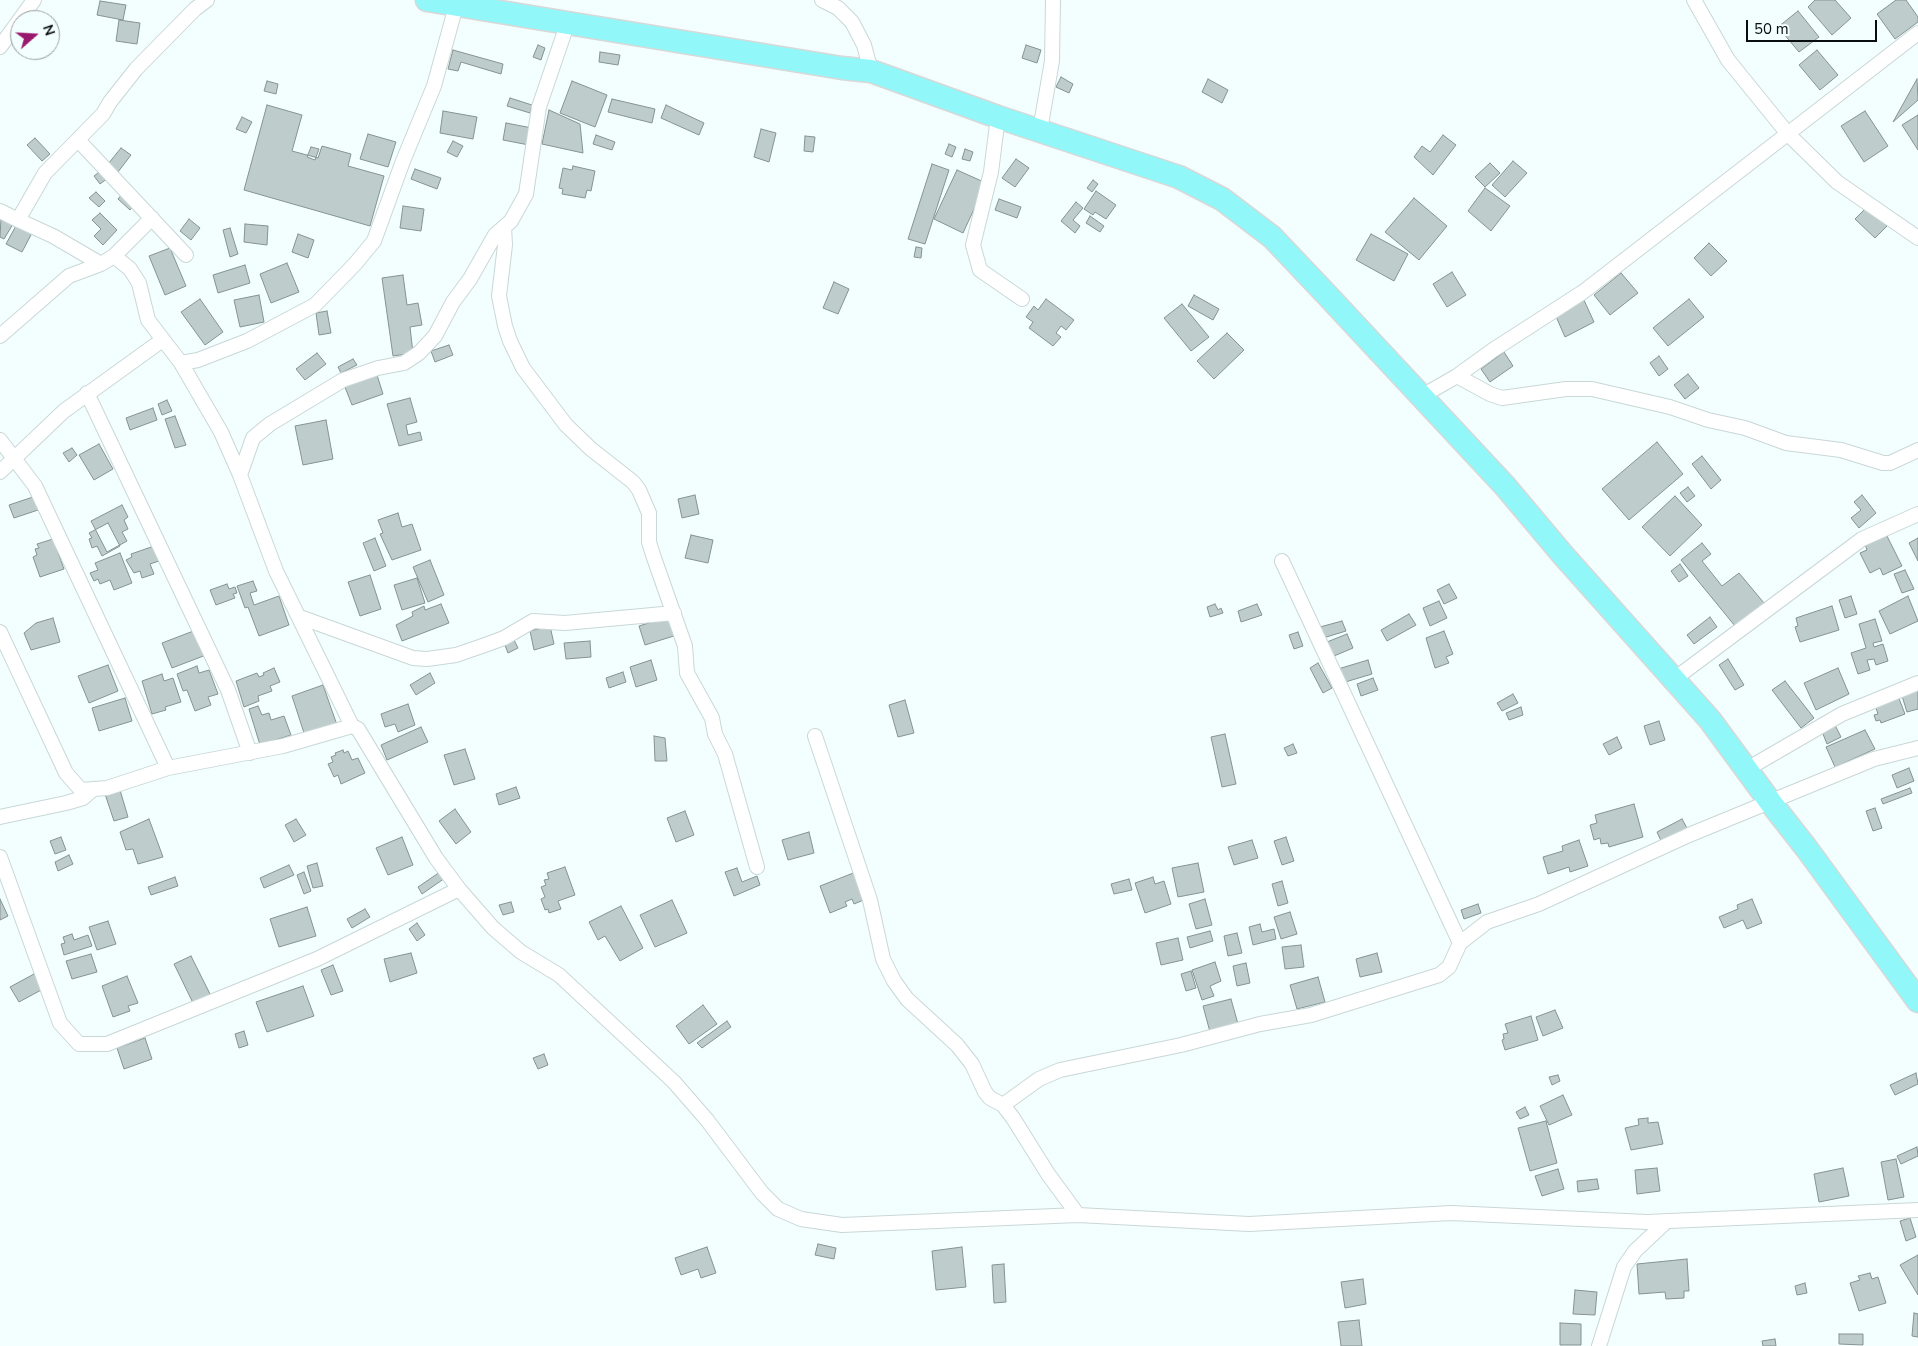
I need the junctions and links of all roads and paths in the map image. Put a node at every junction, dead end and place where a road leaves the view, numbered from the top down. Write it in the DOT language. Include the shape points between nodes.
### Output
graph roads {
  1 [pos="34,0"];
  2 [pos="207,0"];
  3 [pos="427,0"];
  4 [pos="822,0"];
  5 [pos="1053,0"];
  6 [pos="1694,0"];
  7 [pos="456,6"];
  8 [pos="568,22"];
  9 [pos="1918,33"];
  10 [pos="0,47"];
  11 [pos="871,71"];
  12 [pos="998,117"];
  13 [pos="1040,130"];
  14 [pos="1788,134"];
  15 [pos="79,141"];
  16 [pos="0,210"];
  17 [pos="152,218"];
  18 [pos="18,220"];
  19 [pos="504,227"];
  20 [pos="1918,238"];
  21 [pos="186,255"];
  22 [pos="114,256"];
  23 [pos="101,264"];
  24 [pos="1022,300"];
  25 [pos="0,336"];
  26 [pos="162,341"];
  27 [pos="181,363"];
  28 [pos="1458,376"];
  29 [pos="87,393"];
  30 [pos="1422,396"];
  31 [pos="0,440"];
  32 [pos="1918,450"];
  33 [pos="14,457"];
  34 [pos="0,472"];
  35 [pos="240,475"];
  36 [pos="1918,514"];
  37 [pos="1282,561"];
  38 [pos="674,613"];
  39 [pos="300,616"];
  40 [pos="0,632"];
  41 [pos="1673,680"];
  42 [pos="1918,683"];
  43 [pos="352,726"];
  44 [pos="815,736"];
  45 [pos="1918,748"];
  46 [pos="250,753"];
  47 [pos="168,768"];
  48 [pos="1747,769"];
  49 [pos="91,791"];
  50 [pos="1771,803"];
  51 [pos="0,817"];
  52 [pos="0,857"];
  53 [pos="757,867"];
  54 [pos="459,889"];
  55 [pos="1460,943"];
  56 [pos="1918,1001"];
  57 [pos="1003,1105"];
  58 [pos="1918,1210"];
  59 [pos="1078,1216"];
  60 [pos="1666,1221"];
  61 [pos="1599,1346"];
  1 -- 10 [label="street"];
  2 -- 15 [label="street" via="136,69"];
  3 -- 7 [label="main road"];
  4 -- 11 [label="street" via="838,8 852,22 864,45"];
  5 -- 13 [label="street" via="1052,61"];
  6 -- 14 [label="street" via="1728,60"];
  7 -- 8 [label="main road"];
  7 -- 27 [label="street" via="434,86 374,241 368,249 315,304 247,341 198,360"];
  8 -- 11 [label="main road"];
  8 -- 19 [label="street" via="539,108 526,194 519,210"];
  9 -- 14 [label="street"];
  11 -- 12 [label="main road"];
  12 -- 13 [label="main road"];
  12 -- 24 [label="street" via="992,172 973,245 980,270"];
  13 -- 30 [label="main road" via="1179,177 1222,199 1272,237"];
  14 -- 20 [label="street" via="1837,182"];
  14 -- 28 [label="street" via="1583,292"];
  15 -- 17 [label="street"];
  15 -- 18 [label="street" via="45,174"];
  16 -- 18 [label="street"];
  17 -- 21 [label="street"];
  17 -- 22 [label="street"];
  18 -- 23 [label="street"];
  19 -- 35 [label="street" via="495,235 435,336 419,353 404,363 343,380 270,424 254,438"];
  19 -- 38 [label="street" via="499,296 510,341 523,368 566,425 639,490 648,513 652,555"];
  22 -- 23 [label="street"];
  22 -- 26 [label="street" via="130,269 139,283 148,320"];
  23 -- 25 [label="street" via="69,276"];
  26 -- 27 [label="street"];
  26 -- 29 [label="street"];
  27 -- 35 [label="street"];
  28 -- 30 [label="street"];
  28 -- 32 [label="street" via="1502,398 1566,389 1592,389 1670,407 1786,443 1841,450 1883,463"];
  29 -- 33 [label="street"];
  29 -- 46 [label="street" via="228,690"];
  30 -- 41 [label="main road" via="1505,486"];
  31 -- 33 [label="street"];
  33 -- 34 [label="street"];
  33 -- 47 [label="street" via="35,486"];
  35 -- 39 [label="street" via="276,571"];
  36 -- 41 [label="street" via="1862,539"];
  37 -- 55 [label="street"];
  38 -- 39 [label="street" via="565,623 533,621 485,645 427,660 413,658"];
  38 -- 53 [label="street" via="687,652 687,673 712,718 715,734 725,754"];
  39 -- 43 [label="street"];
  40 -- 49 [label="street" via="66,773 81,790"];
  41 -- 48 [label="main road" via="1710,720"];
  42 -- 48 [label="street" via="1842,714"];
  43 -- 46 [label="street"];
  43 -- 54 [label="street" via="358,729 436,858"];
  44 -- 57 [label="street" via="870,900 882,959 907,1000 963,1052 985,1092"];
  45 -- 50 [label="street" via="1874,759"];
  46 -- 47 [label="street"];
  47 -- 49 [label="street"];
  48 -- 50 [label="main road"];
  49 -- 51 [label="street" via="83,798 66,803"];
  50 -- 55 [label="street" via="1689,835 1539,904 1487,922"];
  50 -- 56 [label="main road" via="1808,848"];
  52 -- 54 [label="street" via="60,1023 79,1044 107,1044 308,963"];
  54 -- 59 [label="street" via="493,928 521,952 559,975 674,1082 762,1194 778,1209 801,1219 842,1225"];
  55 -- 57 [label="street" via="1448,967 1439,975 1311,1015 1060,1070 1039,1079"];
  57 -- 59 [label="street"];
  58 -- 60 [label="street"];
  59 -- 60 [label="street" via="1250,1224 1451,1213"];
  60 -- 61 [label="street" via="1635,1251 1624,1267"];
}
